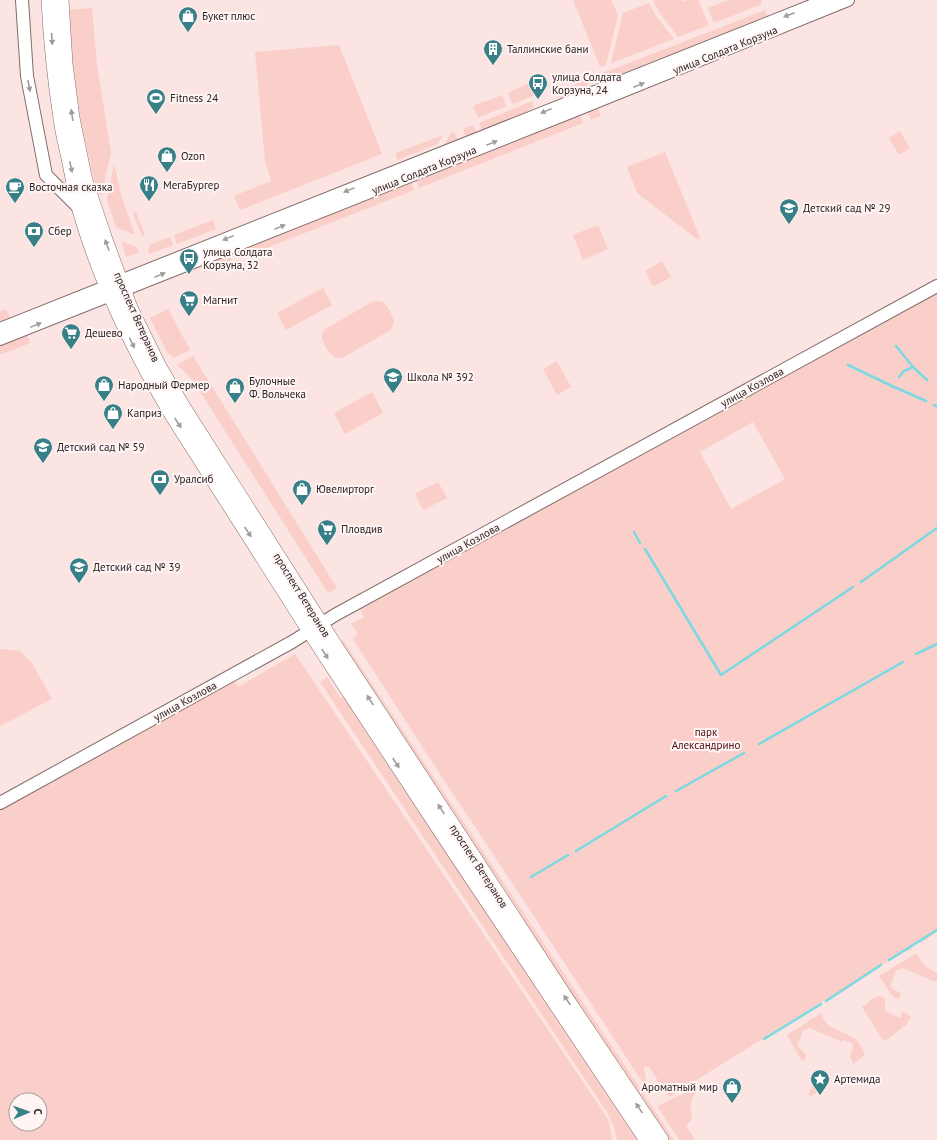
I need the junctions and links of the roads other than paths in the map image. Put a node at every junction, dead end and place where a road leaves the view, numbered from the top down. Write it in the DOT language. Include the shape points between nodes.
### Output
graph roads {
  1 [pos="22,0"];
  2 [pos="49,0"];
  3 [pos="61,0"];
  4 [pos="826,0"];
  5 [pos="848,0"];
  6 [pos="80,209"];
  7 [pos="937,286"];
  8 [pos="115,288"];
  9 [pos="0,329"];
  10 [pos="0,339"];
  11 [pos="316,627"];
  12 [pos="0,803"];
  13 [pos="647,1140"];
  14 [pos="661,1140"];
  1 -- 6 [label="street, one-way" via="27,76 46,175"];
  2 -- 6 [label="main road, проспект Ветеранов, one-way" via="61,119"];
  8 -- 3 [label="main road, проспект Ветеранов, one-way" via="85,181 72,118"];
  4 -- 8 [label="street, улица Солдата Корзуна, one-way"];
  8 -- 5 [label="street, улица Солдата Корзуна, one-way"];
  6 -- 8 [label="main road, проспект Ветеранов" via="99,267"];
  7 -- 11 [label="street, улица Козлова"];
  8 -- 9 [label="street, улица Солдата Корзуна"];
  10 -- 8 [label="street, улица Солдата Корзуна, one-way"];
  8 -- 11 [label="main road, проспект Ветеранов" via="130,308 159,367"];
  11 -- 12 [label="street, улица Козлова"];
  11 -- 13 [label="main road, проспект Ветеранов, one-way" via="456,854"];
  14 -- 11 [label="main road, проспект Ветеранов, one-way"];
}
